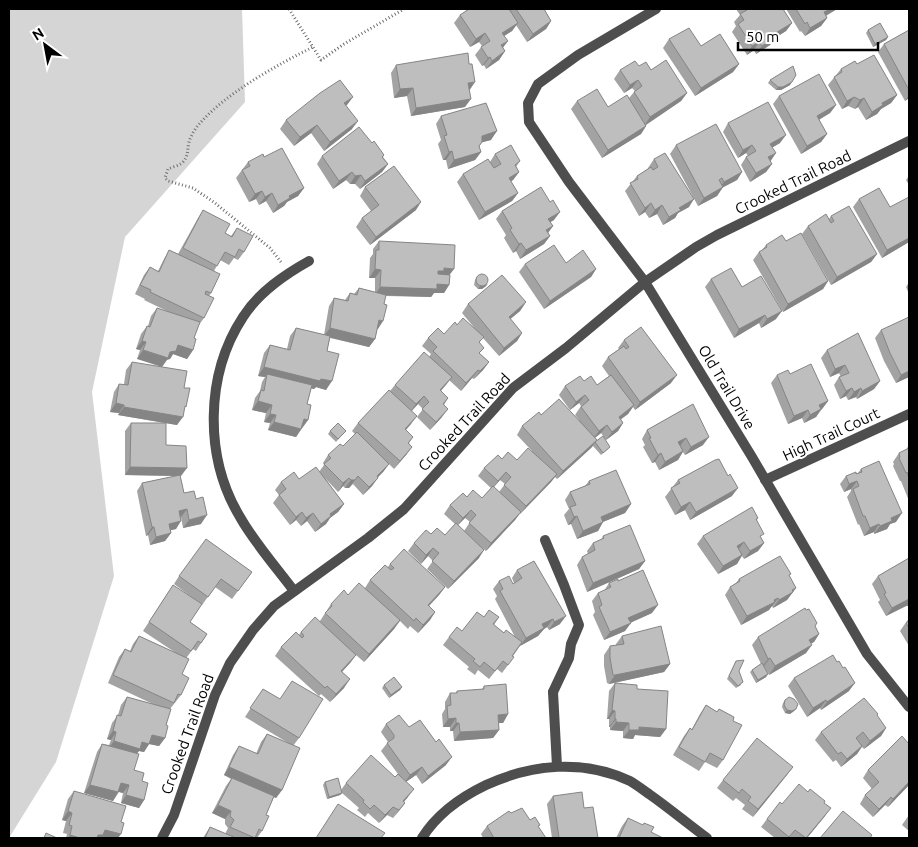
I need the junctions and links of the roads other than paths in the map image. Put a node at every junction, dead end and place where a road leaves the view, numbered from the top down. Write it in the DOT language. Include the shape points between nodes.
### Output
graph roads {
  1 [pos="656,9"];
  2 [pos="909,141"];
  3 [pos="309,261"];
  4 [pos="645,282"];
  5 [pos="909,414"];
  6 [pos="766,480"];
  7 [pos="545,540"];
  8 [pos="294,591"];
  9 [pos="909,707"];
  10 [pos="557,766"];
  11 [pos="162,838"];
  12 [pos="422,838"];
  13 [pos="707,838"];
  1 -- 4 [label="street, Old Trail Drive" via="578,54 538,84 528,103 529,122 564,175"];
  2 -- 4 [label="street, Crooked Trail Road" via="717,235"];
  3 -- 8 [label="street" via="288,272 257,299 232,334 218,376 214,416 218,456 230,498 240,517"];
  4 -- 6 [label="street, Old Trail Drive"];
  4 -- 8 [label="street, Crooked Trail Road" via="513,388 404,509"];
  5 -- 6 [label="street, High Trail Court"];
  6 -- 9 [label="street, Old Trail Drive" via="871,661"];
  7 -- 10 [label="street" via="579,625 569,658 553,692"];
  8 -- 11 [label="street, Crooked Trail Road" via="274,606 230,663 215,695 179,802"];
  10 -- 12 [label="street" via="504,777 473,791 446,810"];
  10 -- 13 [label="street" via="596,770 632,782"];
}
